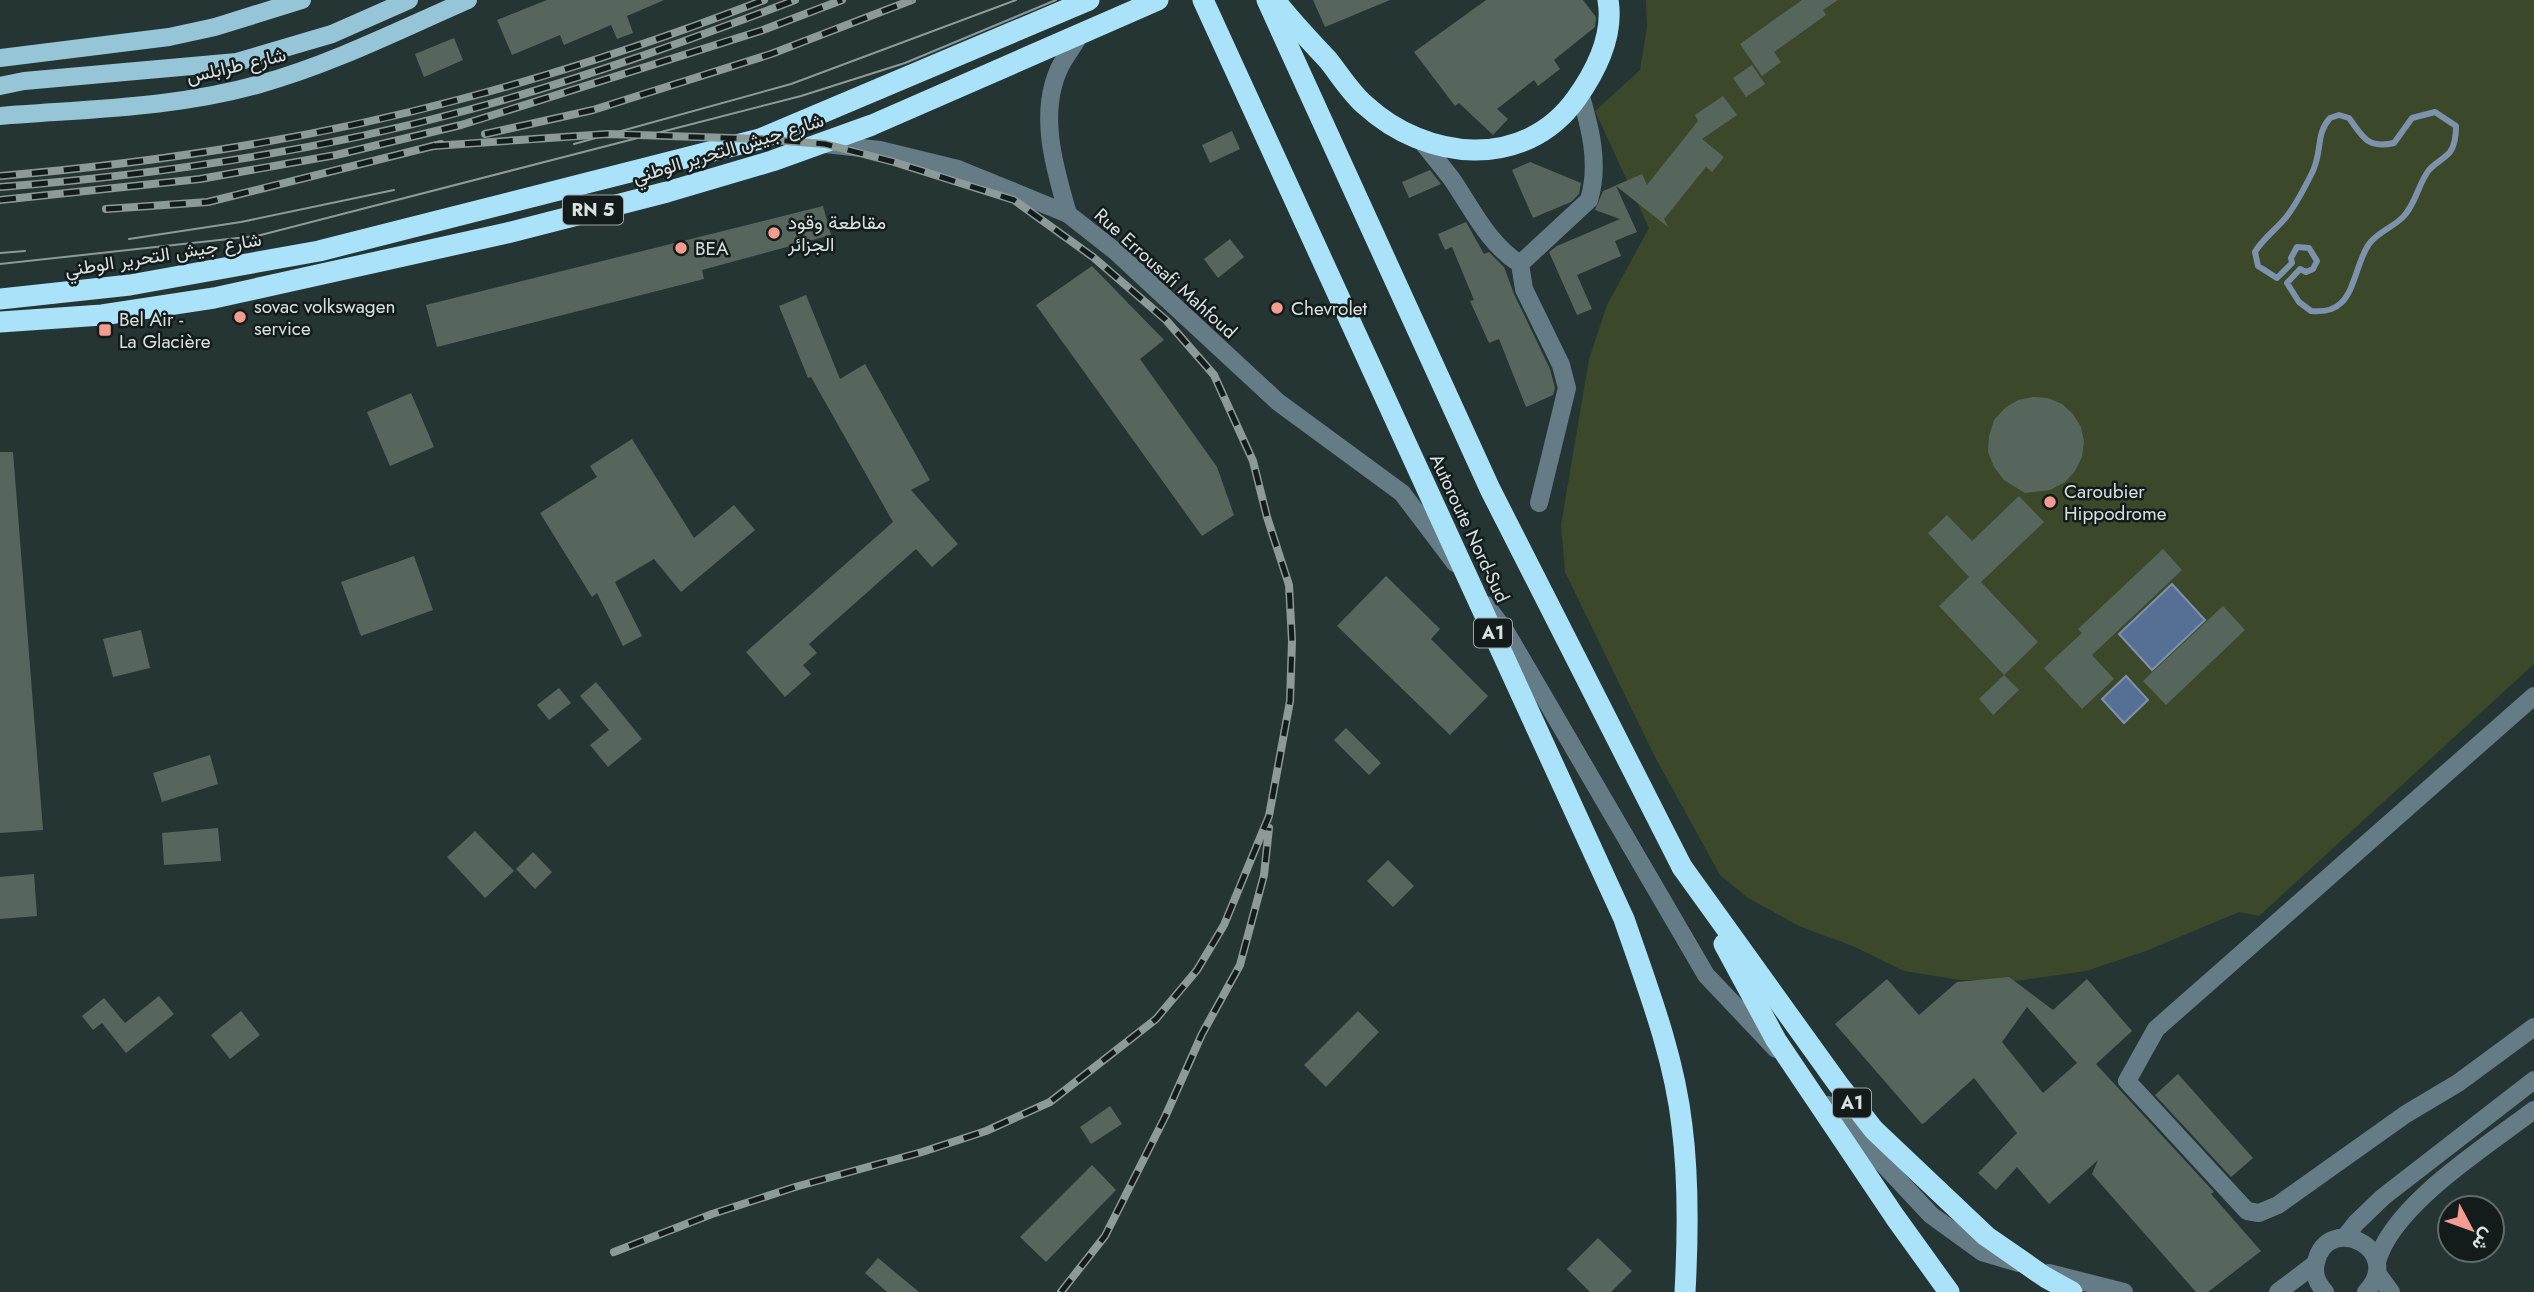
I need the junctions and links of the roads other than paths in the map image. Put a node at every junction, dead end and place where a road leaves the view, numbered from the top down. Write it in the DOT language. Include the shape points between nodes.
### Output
graph roads {
  1 [pos="302,0"];
  2 [pos="409,0"];
  3 [pos="468,0"];
  4 [pos="1089,0"];
  5 [pos="1158,0"];
  6 [pos="1203,0"];
  7 [pos="1267,0"];
  8 [pos="1275,0"];
  9 [pos="1608,0"];
  10 [pos="1079,36"];
  11 [pos="0,58"];
  12 [pos="0,86"];
  13 [pos="1580,93"];
  14 [pos="0,116"];
  15 [pos="796,123"];
  16 [pos="1420,139"];
  17 [pos="816,147"];
  18 [pos="1068,215"];
  19 [pos="1520,264"];
  20 [pos="0,299"];
  21 [pos="0,322"];
  22 [pos="1539,503"];
  23 [pos="2534,696"];
  24 [pos="1682,867"];
  25 [pos="2534,1027"];
  26 [pos="2534,1080"];
  27 [pos="2534,1110"];
  28 [pos="2345,1237"];
  29 [pos="2315,1264"];
  30 [pos="2377,1267"];
  31 [pos="1685,1292"];
  32 [pos="1948,1292"];
  33 [pos="2072,1292"];
  34 [pos="2124,1292"];
  35 [pos="2278,1292"];
  36 [pos="2325,1292"];
  37 [pos="2366,1292"];
  38 [pos="2391,1292"];
  1 -- 11 [label="main road" via="169,37"];
  2 -- 12 [label="main road" via="332,34 237,62"];
  3 -- 14 [label="main road, شارع طرابلس" via="337,58 257,85 175,101"];
  4 -- 15 [label="highway, شارع جيش التحرير الوطني / RN 5"];
  5 -- 10 [label="highway, شارع جيش التحرير الوطني / RN 5"];
  6 -- 31 [label="highway, Autoroute Nord-Sud / A1, bridge" via="1624,919 1651,997 1682,1125 1688,1230"];
  7 -- 24 [label="highway, Autoroute Nord-Sud / A1" via="1490,489"];
  8 -- 16 [label="highway" via="1364,105"];
  9 -- 13 [label="highway" via="1610,15 1601,55"];
  10 -- 17 [label="highway, شارع جيش التحرير الوطني / RN 5"];
  10 -- 18 [label="street, Rue Errousafi Mahfoud" via="1058,69 1050,116 1054,163"];
  13 -- 16 [label="highway" via="1550,127 1500,150 1449,148"];
  13 -- 19 [label="street" via="1592,135 1589,200"];
  15 -- 17 [label="highway"];
  15 -- 20 [label="highway, شارع جيش التحرير الوطني / RN 5" via="760,139 319,251 130,285"];
  16 -- 19 [label="street" via="1481,225 1507,256"];
  17 -- 18 [label="street, Rue Errousafi Mahfoud" via="880,150 958,169"];
  17 -- 21 [label="highway, شارع جيش التحرير الوطني / RN 5" via="508,233 214,298 102,315"];
  18 -- 34 [label="street, Rue Errousafi Mahfoud" via="1115,251 1278,402 1402,493 1506,632 1706,975 1931,1215 1982,1252"];
  19 -- 22 [label="street" via="1524,289 1561,365 1567,388"];
  23 -- 25 [label="street" via="2156,1029 2127,1082 2247,1211 2259,1213 2278,1205"];
  24 -- 32 [label="highway, A1, bridge" via="1776,1040"];
  24 -- 33 [label="highway, A1, bridge" via="1874,1130 1986,1236"];
  26 -- 28 [label="street" via="2383,1198"];
  27 -- 30 [label="street" via="2415,1203 2389,1233"];
  28 -- 29 [label="street" via="2325,1245"];
  28 -- 30 [label="street" via="2366,1244"];
  29 -- 35 [label="street"];
  29 -- 36 [label="street" via="2318,1283"];
  30 -- 37 [label="street" via="2374,1283"];
  30 -- 38 [label="street"];
}
